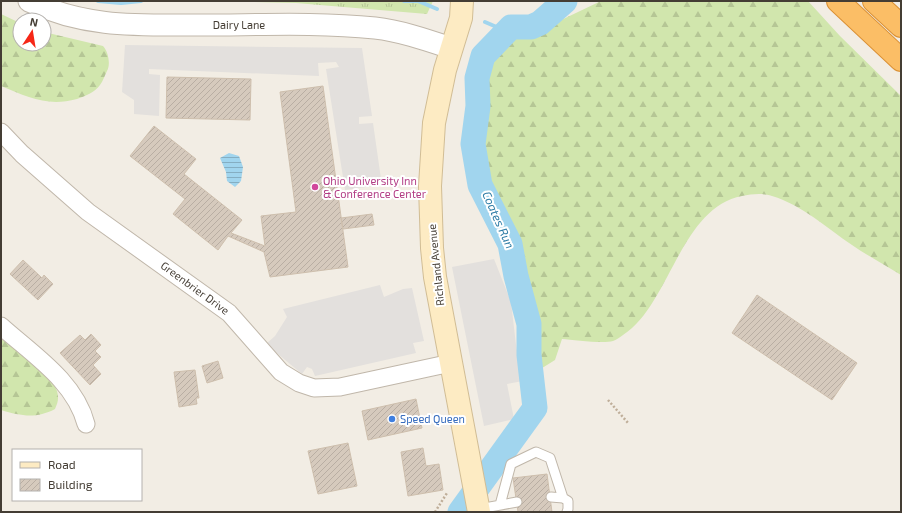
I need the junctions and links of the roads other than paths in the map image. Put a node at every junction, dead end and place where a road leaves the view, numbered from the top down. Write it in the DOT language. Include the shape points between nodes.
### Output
graph roads {
  1 [pos="28,1"];
  2 [pos="838,1"];
  3 [pos="874,1"];
  4 [pos="465,7"];
  5 [pos="901,26"];
  6 [pos="451,48"];
  7 [pos="901,60"];
  8 [pos="1,132"];
  9 [pos="1,326"];
  10 [pos="451,363"];
  11 [pos="86,424"];
  12 [pos="550,497"];
  13 [pos="563,498"];
  14 [pos="517,502"];
  15 [pos="500,505"];
  16 [pos="479,510"];
  17 [pos="567,512"];
  1 -- 6 [label="street, Dairy Lane" via="69,17 107,24 376,28"];
  2 -- 7 [label="highway"];
  3 -- 5 [label="highway"];
  4 -- 6 [label="main road, Richland Avenue"];
  6 -- 10 [label="main road, Richland Avenue" via="434,124 430,186 435,277"];
  8 -- 10 [label="street, Greenbrier Drive" via="88,212 229,312 282,372 299,383 314,388 340,387"];
  9 -- 11 [label="street" via="65,386 80,407"];
  10 -- 16 [label="main road, Richland Avenue"];
  12 -- 13 [label="lane"];
  13 -- 15 [label="lane" via="550,458 536,452 511,464"];
  13 -- 17 [label="lane" via="568,501"];
  14 -- 15 [label="lane"];
  15 -- 16 [label="lane"];
}
